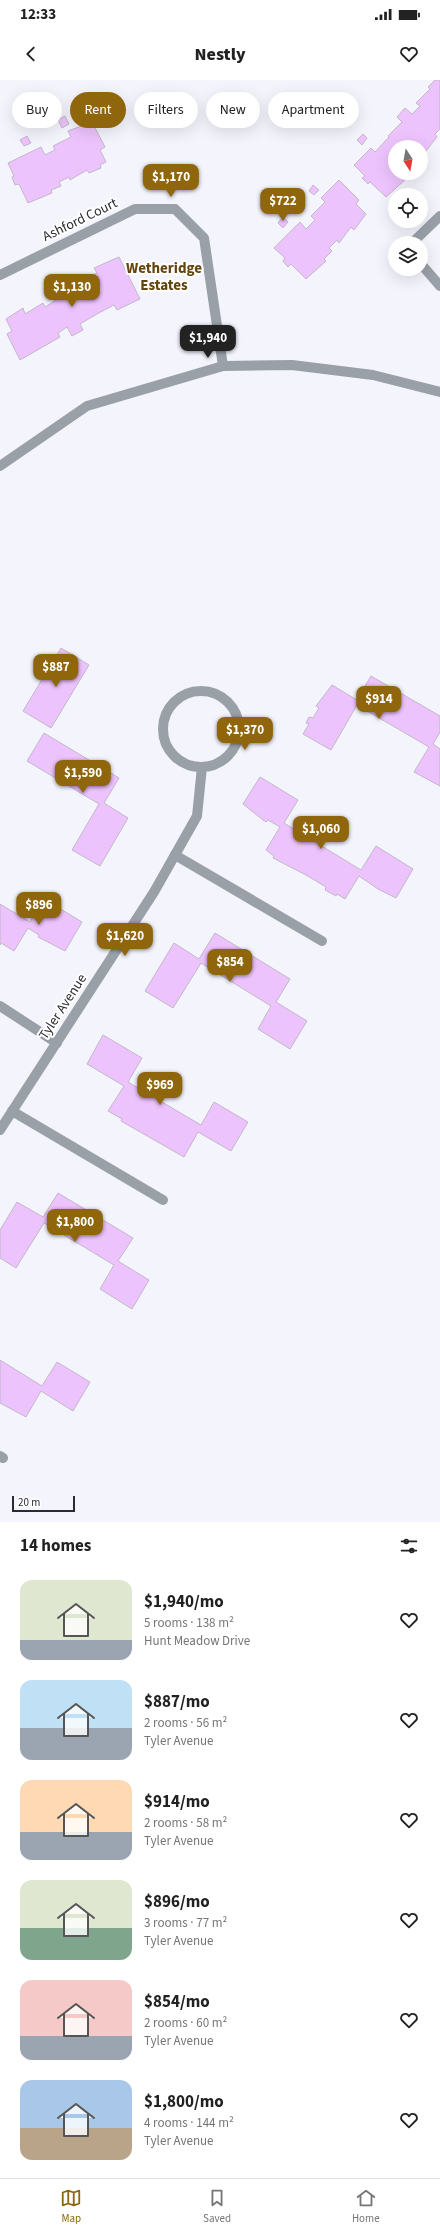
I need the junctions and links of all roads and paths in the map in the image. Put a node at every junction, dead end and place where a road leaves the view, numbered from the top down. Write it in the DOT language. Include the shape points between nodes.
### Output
graph roads {
  1 [pos="440,216"];
  2 [pos="419,236"];
  3 [pos="428,272"];
  4 [pos="0,275"];
  5 [pos="440,286"];
  6 [pos="223,366"];
  7 [pos="440,392"];
  8 [pos="0,466"];
  9 [pos="202,767"];
  10 [pos="175,855"];
  11 [pos="322,941"];
  12 [pos="0,1006"];
  13 [pos="57,1043"];
  14 [pos="12,1111"];
  15 [pos="0,1130"];
  16 [pos="163,1200"];
  1 -- 2 [label="street"];
  3 -- 5 [label="street"];
  4 -- 6 [label="street, Ashford Court" via="134,209 175,209 204,238"];
  6 -- 7 [label="street" via="292,365 373,375"];
  6 -- 8 [label="street" via="87,406"];
  9 -- 9 [label="street" via="224,760 238,740 240,728 231,705 211,692 186,695 175,702 168,712 164,725 164,737 169,749 178,759 189,765"];
  9 -- 10 [label="street, Tyler Avenue" via="198,816"];
  10 -- 11 [label="street"];
  10 -- 13 [label="street, Tyler Avenue"];
  12 -- 13 [label="street"];
  13 -- 14 [label="street, Tyler Avenue"];
  14 -- 15 [label="street, Tyler Avenue"];
  14 -- 16 [label="street"];
}
